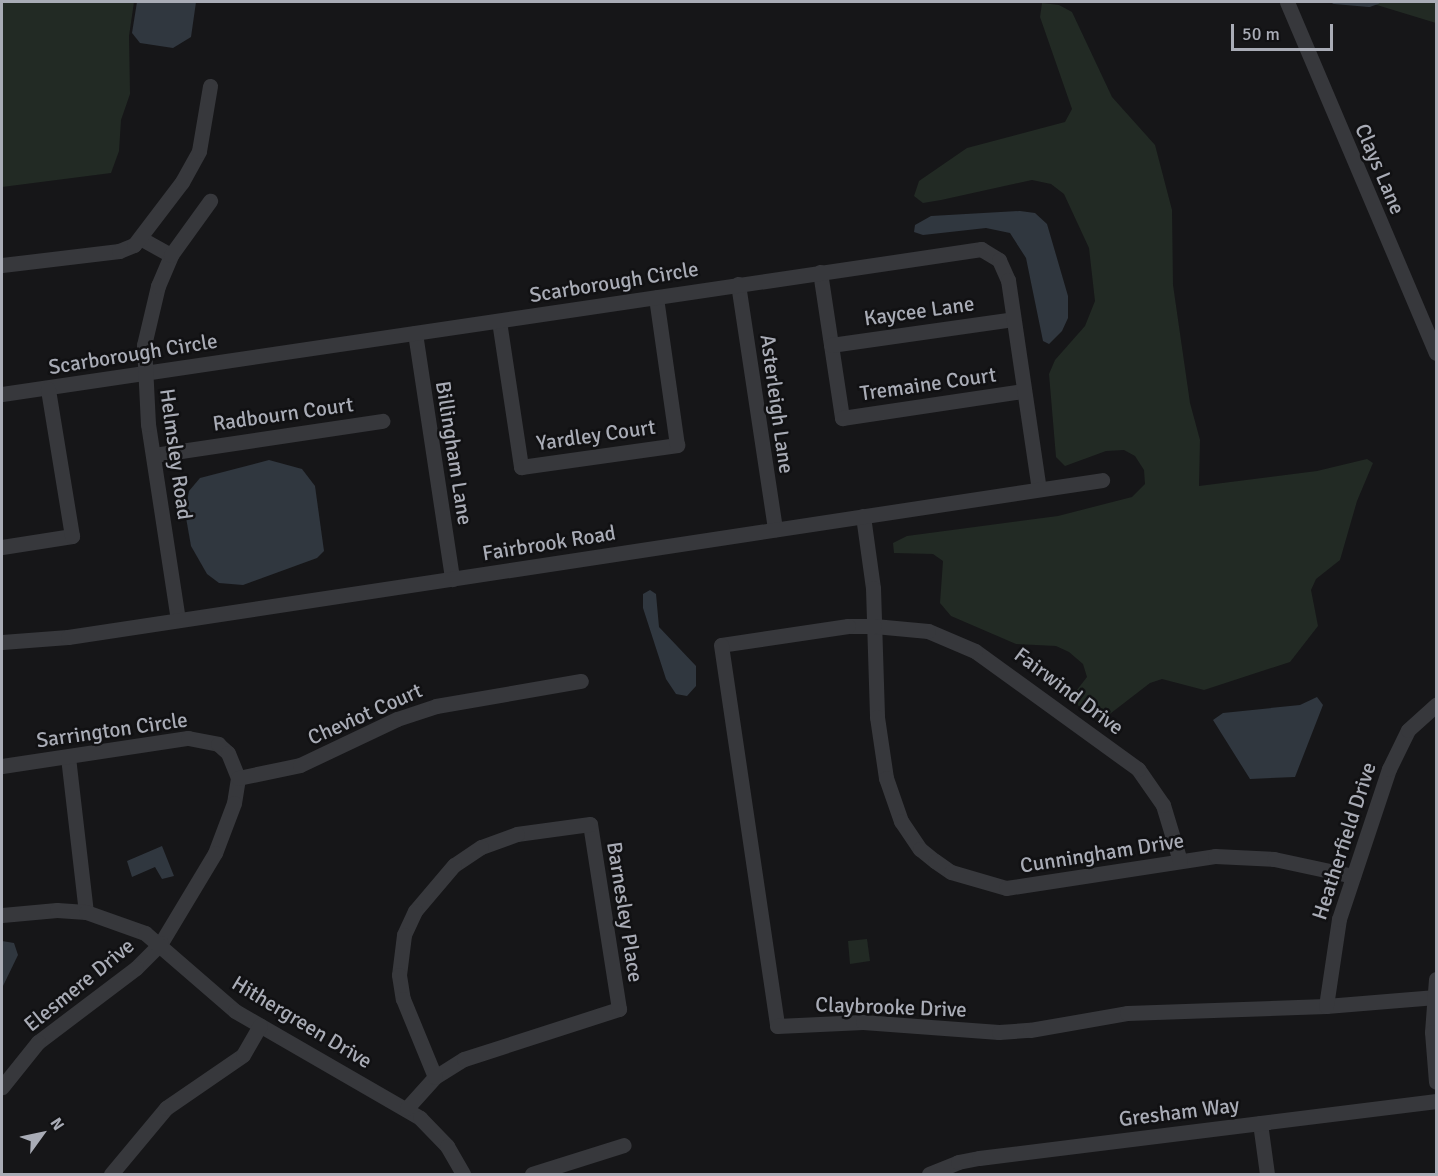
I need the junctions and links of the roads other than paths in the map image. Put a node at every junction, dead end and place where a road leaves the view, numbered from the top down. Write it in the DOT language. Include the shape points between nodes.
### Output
graph roads {
  1 [pos="1287,2"];
  2 [pos="210,86"];
  3 [pos="210,201"];
  4 [pos="140,238"];
  5 [pos="171,255"];
  6 [pos="2,265"];
  7 [pos="820,272"];
  8 [pos="738,284"];
  9 [pos="656,297"];
  10 [pos="1013,319"];
  11 [pos="499,321"];
  12 [pos="415,333"];
  13 [pos="831,345"];
  14 [pos="1437,353"];
  15 [pos="144,373"];
  16 [pos="48,388"];
  17 [pos="1023,391"];
  18 [pos="2,394"];
  19 [pos="382,421"];
  20 [pos="154,454"];
  21 [pos="1102,480"];
  22 [pos="1038,489"];
  23 [pos="863,516"];
  24 [pos="775,529"];
  25 [pos="2,547"];
  26 [pos="452,579"];
  27 [pos="178,620"];
  28 [pos="874,626"];
  29 [pos="2,642"];
  30 [pos="581,681"];
  31 [pos="1437,705"];
  32 [pos="68,757"];
  33 [pos="2,766"];
  34 [pos="238,778"];
  35 [pos="1180,861"];
  36 [pos="1353,876"];
  37 [pos="86,912"];
  38 [pos="2,915"];
  39 [pos="161,943"];
  40 [pos="1437,979"];
  41 [pos="1435,998"];
  42 [pos="1326,1006"];
  43 [pos="260,1026"];
  44 [pos="435,1077"];
  45 [pos="1437,1082"];
  46 [pos="2,1087"];
  47 [pos="1437,1101"];
  48 [pos="407,1108"];
  49 [pos="1260,1123"];
  50 [pos="624,1145"];
  51 [pos="115,1173"];
  52 [pos="463,1174"];
  53 [pos="532,1174"];
  54 [pos="928,1174"];
  55 [pos="1267,1174"];
  1 -- 14 [label="street, Clays Lane"];
  2 -- 4 [label="street" via="199,151 182,182"];
  3 -- 5 [label="street, Helmsley Road"];
  4 -- 5 [label="street"];
  4 -- 6 [label="street" via="119,250"];
  5 -- 15 [label="street, Helmsley Road" via="150,315"];
  7 -- 8 [label="street, Scarborough Circle"];
  7 -- 10 [label="street, Scarborough Circle" via="981,249 992,253 1004,269"];
  7 -- 13 [label="street, Tremaine Court"];
  8 -- 9 [label="street, Scarborough Circle"];
  8 -- 24 [label="street, Asterleigh Lane"];
  9 -- 11 [label="street, Scarborough Circle"];
  9 -- 11 [label="street, Yardley Court" via="677,445 521,468"];
  10 -- 13 [label="street, Kaycee Lane"];
  10 -- 17 [label="street, Scarborough Circle"];
  11 -- 12 [label="street, Scarborough Circle"];
  12 -- 15 [label="street, Scarborough Circle"];
  12 -- 26 [label="street, Billingham Lane"];
  13 -- 17 [label="street, Tremaine Court" via="842,418"];
  15 -- 16 [label="street, Scarborough Circle"];
  15 -- 20 [label="street, Helmsley Road"];
  16 -- 18 [label="street, Scarborough Circle"];
  16 -- 25 [label="street" via="72,536"];
  17 -- 22 [label="street, Scarborough Circle"];
  19 -- 20 [label="street, Radbourn Court"];
  20 -- 27 [label="street, Helmsley Road"];
  21 -- 22 [label="street, Fairbrook Road"];
  22 -- 23 [label="street, Fairbrook Road"];
  23 -- 24 [label="street, Fairbrook Road"];
  23 -- 28 [label="street, Cunningham Drive"];
  24 -- 26 [label="street, Fairbrook Road"];
  26 -- 27 [label="street, Fairbrook Road"];
  27 -- 29 [label="street, Fairbrook Road" via="68,637"];
  28 -- 35 [label="street, Fairwind Drive" via="928,631 975,651 1072,724 1124,757 1152,786 1163,805"];
  28 -- 35 [label="street, Cunningham Drive" via="877,717 886,778 901,821 920,849 934,861 951,872 1006,888"];
  28 -- 42 [label="street, Claybrooke Drive" via="848,626 721,645 777,1026 862,1022 999,1032 1137,1012"];
  30 -- 34 [label="street, Cheviot Court" via="470,697 421,710 300,765"];
  31 -- 36 [label="street, Heatherfield Drive" via="1408,730 1397,749"];
  32 -- 33 [label="street, Sarrington Circle"];
  32 -- 34 [label="street, Sarrington Circle" via="188,738 205,739 228,753"];
  32 -- 37 [label="street"];
  34 -- 39 [label="street" via="234,803 215,853"];
  35 -- 36 [label="street, Cunningham Drive" via="1215,856 1265,858"];
  36 -- 42 [label="street, Heatherfield Drive" via="1334,941"];
  37 -- 38 [label="street, Hithergreen Drive" via="57,910"];
  37 -- 39 [label="street, Hithergreen Drive" via="125,924"];
  39 -- 43 [label="street, Hithergreen Drive" via="218,997"];
  39 -- 46 [label="street, Elesmere Drive" via="136,968 38,1042"];
  40 -- 41 [label="street"];
  41 -- 42 [label="street, Claybrooke Drive"];
  41 -- 45 [label="street"];
  43 -- 48 [label="street, Hithergreen Drive"];
  43 -- 51 [label="street" via="243,1055 165,1108"];
  44 -- 44 [label="street, Barnesley Place" via="481,1052 619,1009 590,824 517,834 481,847 447,871 415,911 404,935 399,975 403,999"];
  44 -- 48 [label="street, Barnesley Place"];
  47 -- 49 [label="street, Gresham Way"];
  48 -- 52 [label="street, Hithergreen Drive" via="434,1130"];
  49 -- 54 [label="street, Gresham Way" via="958,1161"];
  49 -- 55 [label="street"];
  50 -- 53 [label="street"];
}
